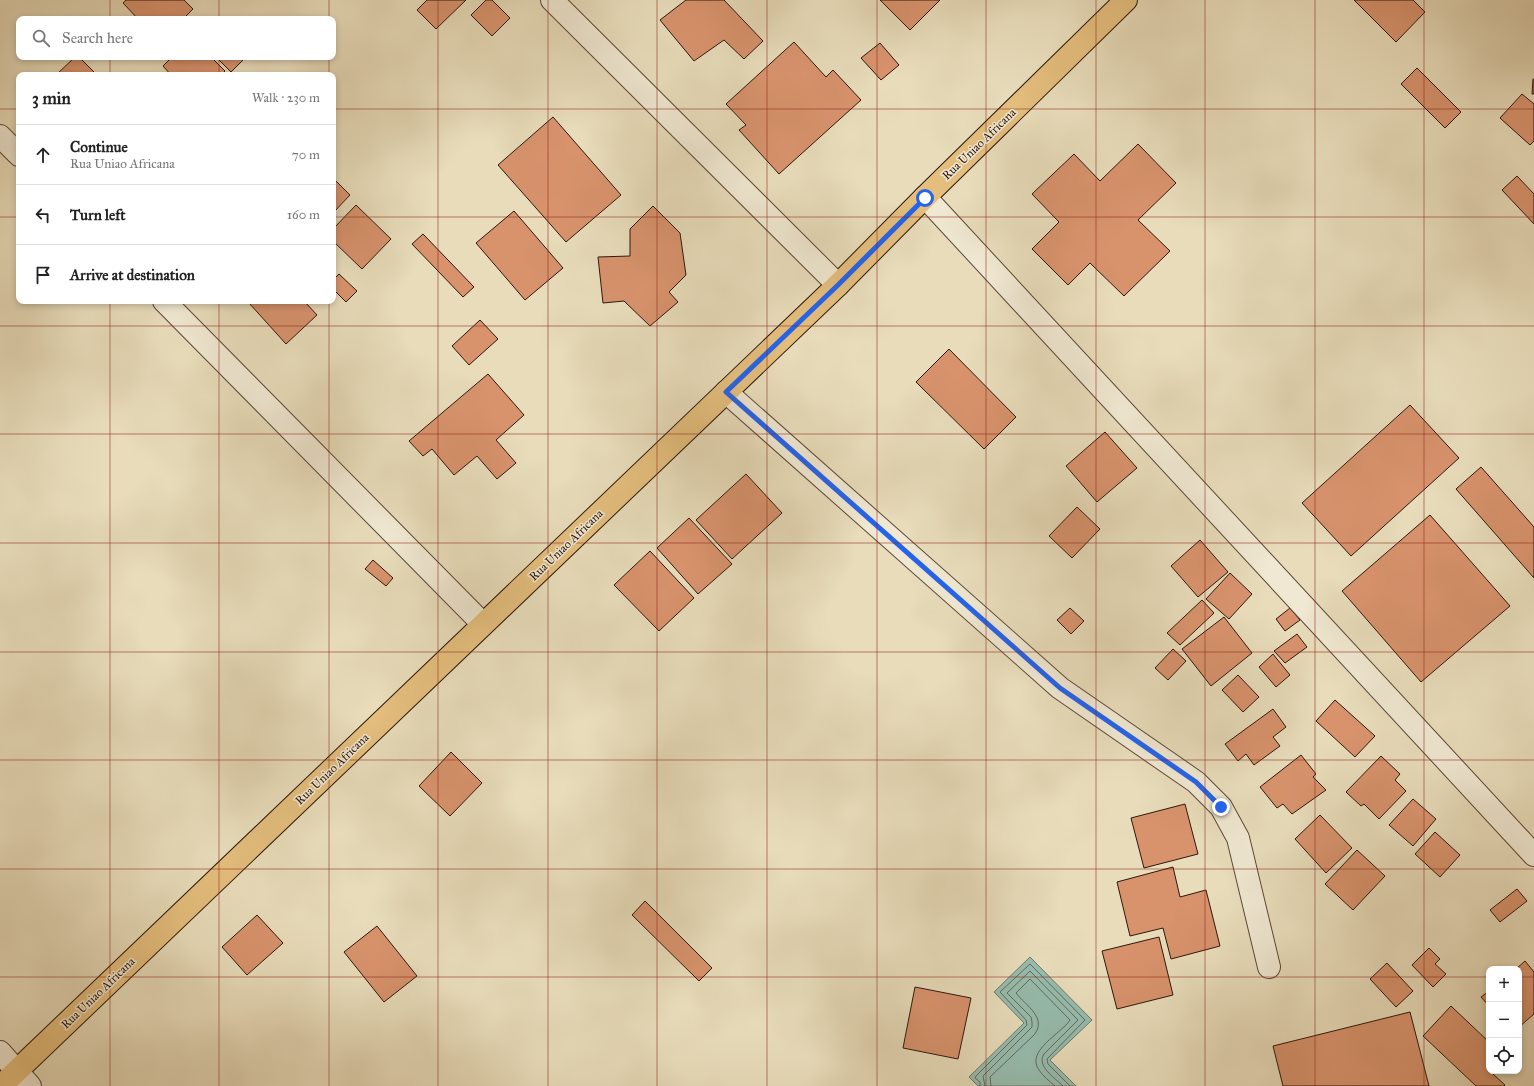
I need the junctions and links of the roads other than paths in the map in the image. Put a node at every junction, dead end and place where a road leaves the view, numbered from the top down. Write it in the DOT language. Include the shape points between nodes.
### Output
graph roads {
  1 [pos="552,0"];
  2 [pos="1126,0"];
  3 [pos="0,136"];
  4 [pos="16,152"];
  5 [pos="925,198"];
  6 [pos="838,285"];
  7 [pos="167,304"];
  8 [pos="726,392"];
  9 [pos="483,624"];
  10 [pos="1534,855"];
  11 [pos="1269,967"];
  12 [pos="0,1052"];
  13 [pos="24,1079"];
  14 [pos="1,1086"];
  1 -- 6 [label="street"];
  2 -- 5 [label="main road, Rua Uniao Africana"];
  3 -- 4 [label="street"];
  5 -- 6 [label="main road, Rua Uniao Africana"];
  5 -- 10 [label="street"];
  6 -- 8 [label="main road, Rua Uniao Africana"];
  7 -- 9 [label="street"];
  8 -- 9 [label="main road, Rua Uniao Africana"];
  8 -- 11 [label="street" via="1060,688 1196,782 1221,807 1238,838"];
  9 -- 13 [label="main road, Rua Uniao Africana"];
  12 -- 13 [label="street"];
  13 -- 14 [label="main road, Rua Uniao Africana"];
}
